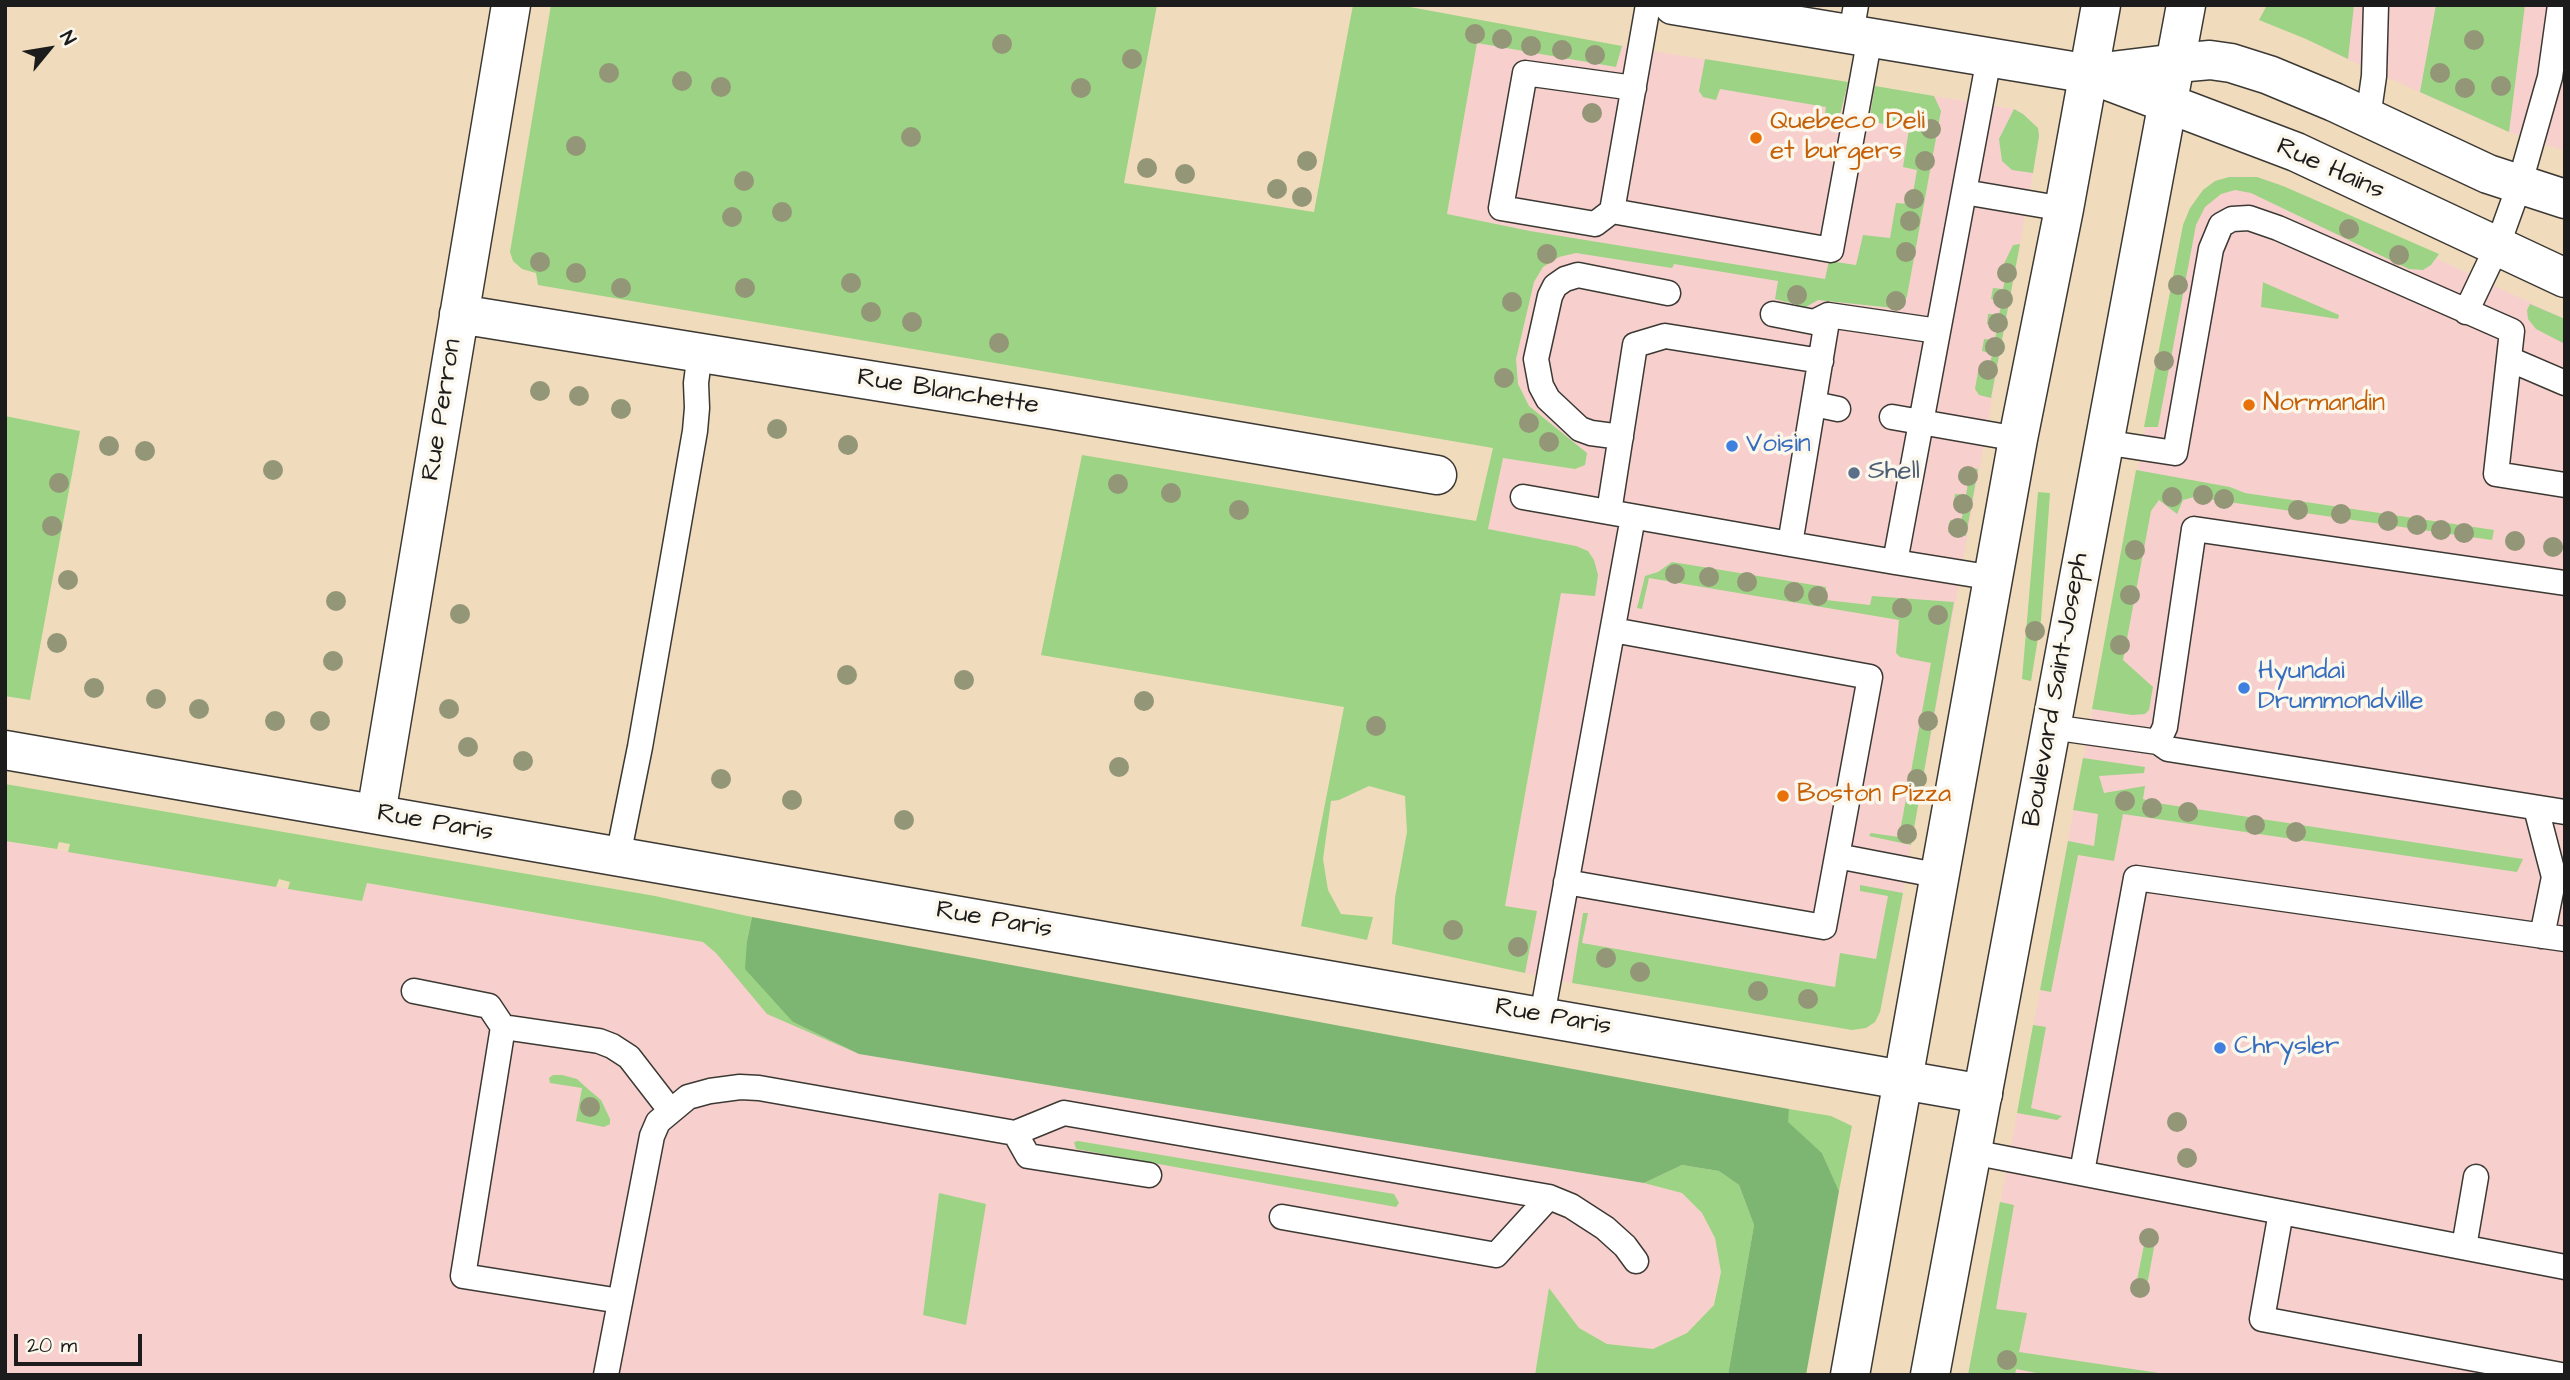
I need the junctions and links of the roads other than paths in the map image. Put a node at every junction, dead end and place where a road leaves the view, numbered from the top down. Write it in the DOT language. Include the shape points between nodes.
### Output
graph roads {
  1 [pos="511,5"];
  2 [pos="1648,5"];
  3 [pos="1673,5"];
  4 [pos="2101,5"];
  5 [pos="2186,5"];
  6 [pos="2376,5"];
  7 [pos="2560,5"];
  8 [pos="1859,26"];
  9 [pos="1989,58"];
  10 [pos="2177,63"];
  11 [pos="2090,74"];
  12 [pos="1634,89"];
  13 [pos="2168,104"];
  14 [pos="2368,118"];
  15 [pos="2519,186"];
  16 [pos="1964,192"];
  17 [pos="2565,199"];
  18 [pos="2064,209"];
  19 [pos="1612,211"];
  20 [pos="2497,247"];
  21 [pos="2565,278"];
  22 [pos="1668,293"];
  23 [pos="2466,312"];
  24 [pos="459,314"];
  25 [pos="1773,314"];
  26 [pos="1828,315"];
  27 [pos="1938,331"];
  28 [pos="700,352"];
  29 [pos="2509,359"];
  30 [pos="1821,361"];
  31 [pos="2565,383"];
  32 [pos="1892,417"];
  33 [pos="1922,422"];
  34 [pos="1621,437"];
  35 [pos="2018,439"];
  36 [pos="2103,442"];
  37 [pos="1437,475"];
  38 [pos="2565,485"];
  39 [pos="1523,497"];
  40 [pos="1621,514"];
  41 [pos="1790,544"];
  42 [pos="1895,562"];
  43 [pos="1994,578"];
  44 [pos="2565,583"];
  45 [pos="1613,630"];
  46 [pos="2051,727"];
  47 [pos="2158,742"];
  48 [pos="5,750"];
  49 [pos="2536,808"];
  50 [pos="2565,813"];
  51 [pos="376,814"];
  52 [pos="618,856"];
  53 [pos="1837,856"];
  54 [pos="1941,876"];
  55 [pos="1566,882"];
  56 [pos="2554,937"];
  57 [pos="414,991"];
  58 [pos="1542,1016"];
  59 [pos="503,1027"];
  60 [pos="1905,1080"];
  61 [pos="1983,1094"];
  62 [pos="670,1110"];
  63 [pos="1015,1133"];
  64 [pos="1972,1152"];
  65 [pos="2082,1172"];
  66 [pos="1149,1175"];
  67 [pos="2476,1177"];
  68 [pos="1549,1197"];
  69 [pos="2281,1212"];
  70 [pos="1282,1217"];
  71 [pos="2463,1247"];
  72 [pos="1636,1261"];
  73 [pos="2565,1267"];
  74 [pos="620,1301"];
  75 [pos="606,1375"];
  76 [pos="1850,1375"];
  77 [pos="1930,1375"];
  78 [pos="2561,1375"];
  1 -- 24 [label="street, Rue Perron"];
  2 -- 12 [label="lane"];
  3 -- 8 [label="street, Rue Hains"];
  4 -- 11 [label="street"];
  5 -- 10 [label="street, Boulevard Saint-Joseph"];
  6 -- 14 [label="lane"];
  7 -- 15 [label="lane" via="2550,77"];
  8 -- 9 [label="street, Rue Hains"];
  8 -- 19 [label="lane" via="1831,250"];
  9 -- 11 [label="street, Rue Hains"];
  9 -- 16 [label="lane"];
  10 -- 11 [label="street, Rue Hains"];
  10 -- 13 [label="street, Boulevard Saint-Joseph"];
  10 -- 14 [label="street, Rue Hains" via="2231,63"];
  11 -- 13 [label="street, Rue Hains"];
  11 -- 18 [label="street"];
  12 -- 19 [label="lane"];
  12 -- 19 [label="lane" via="1525,73 1501,208 1595,225"];
  13 -- 20 [label="street, Rue Hains" via="2296,152"];
  13 -- 36 [label="street, Boulevard Saint-Joseph"];
  14 -- 15 [label="street, Rue Hains"];
  15 -- 17 [label="street, Rue Hains"];
  15 -- 20 [label="lane"];
  16 -- 18 [label="lane"];
  16 -- 27 [label="lane"];
  18 -- 35 [label="street"];
  20 -- 21 [label="street, Rue Hains"];
  20 -- 23 [label="lane"];
  22 -- 34 [label="lane" via="1578,275 1565,279 1550,296 1536,359 1541,386 1580,429"];
  23 -- 29 [label="lane" via="2512,331"];
  23 -- 36 [label="lane" via="2263,222 2232,219 2221,225 2211,249 2175,453"];
  24 -- 28 [label="street, Rue Blanchette"];
  24 -- 51 [label="street, Rue Perron"];
  25 -- 26 [label="lane" via="1814,321"];
  26 -- 27 [label="lane"];
  26 -- 30 [label="lane"];
  27 -- 33 [label="lane"];
  28 -- 37 [label="street, Rue Blanchette"];
  28 -- 52 [label="lane" via="695,431"];
  29 -- 31 [label="lane"];
  29 -- 38 [label="lane" via="2496,474"];
  30 -- 34 [label="lane" via="1665,337 1635,345"];
  30 -- 41 [label="lane" via="1826,406"];
  32 -- 33 [label="lane"];
  33 -- 35 [label="lane"];
  33 -- 42 [label="lane"];
  34 -- 40 [label="lane"];
  35 -- 43 [label="street"];
  36 -- 46 [label="street, Boulevard Saint-Joseph"];
  39 -- 40 [label="lane"];
  40 -- 41 [label="lane"];
  40 -- 45 [label="lane"];
  41 -- 42 [label="lane"];
  42 -- 43 [label="lane"];
  43 -- 54 [label="street"];
  44 -- 47 [label="lane" via="2194,529 2165,727"];
  45 -- 53 [label="lane" via="1870,677"];
  45 -- 55 [label="lane"];
  46 -- 47 [label="lane"];
  46 -- 61 [label="street, Boulevard Saint-Joseph"];
  47 -- 49 [label="lane" via="2168,749"];
  48 -- 51 [label="street, Rue Paris"];
  49 -- 50 [label="lane"];
  49 -- 56 [label="lane" via="2554,877"];
  51 -- 52 [label="street, Rue Paris"];
  52 -- 58 [label="street, Rue Paris"];
  53 -- 54 [label="lane"];
  53 -- 55 [label="lane" via="1824,927"];
  54 -- 60 [label="street"];
  55 -- 58 [label="lane"];
  56 -- 65 [label="lane" via="2136,878"];
  57 -- 59 [label="lane" via="489,1006"];
  58 -- 60 [label="street, Rue Paris"];
  59 -- 62 [label="lane" via="612,1046 629,1057"];
  59 -- 74 [label="lane" via="463,1276"];
  60 -- 61 [label="street, Rue Paris"];
  60 -- 76 [label="street"];
  61 -- 64 [label="street, Boulevard Saint-Joseph"];
  62 -- 63 [label="lane" via="688,1097 710,1091 759,1088"];
  62 -- 74 [label="lane" via="652,1136"];
  63 -- 66 [label="lane" via="1028,1156"];
  63 -- 68 [label="lane" via="1064,1113"];
  64 -- 65 [label="lane"];
  64 -- 77 [label="street, Boulevard Saint-Joseph"];
  65 -- 69 [label="lane"];
  67 -- 71 [label="lane"];
  68 -- 70 [label="lane" via="1496,1255"];
  68 -- 72 [label="lane" via="1605,1228"];
  69 -- 71 [label="lane"];
  69 -- 78 [label="lane" via="2262,1319"];
  71 -- 73 [label="lane"];
  74 -- 75 [label="lane"];
}
